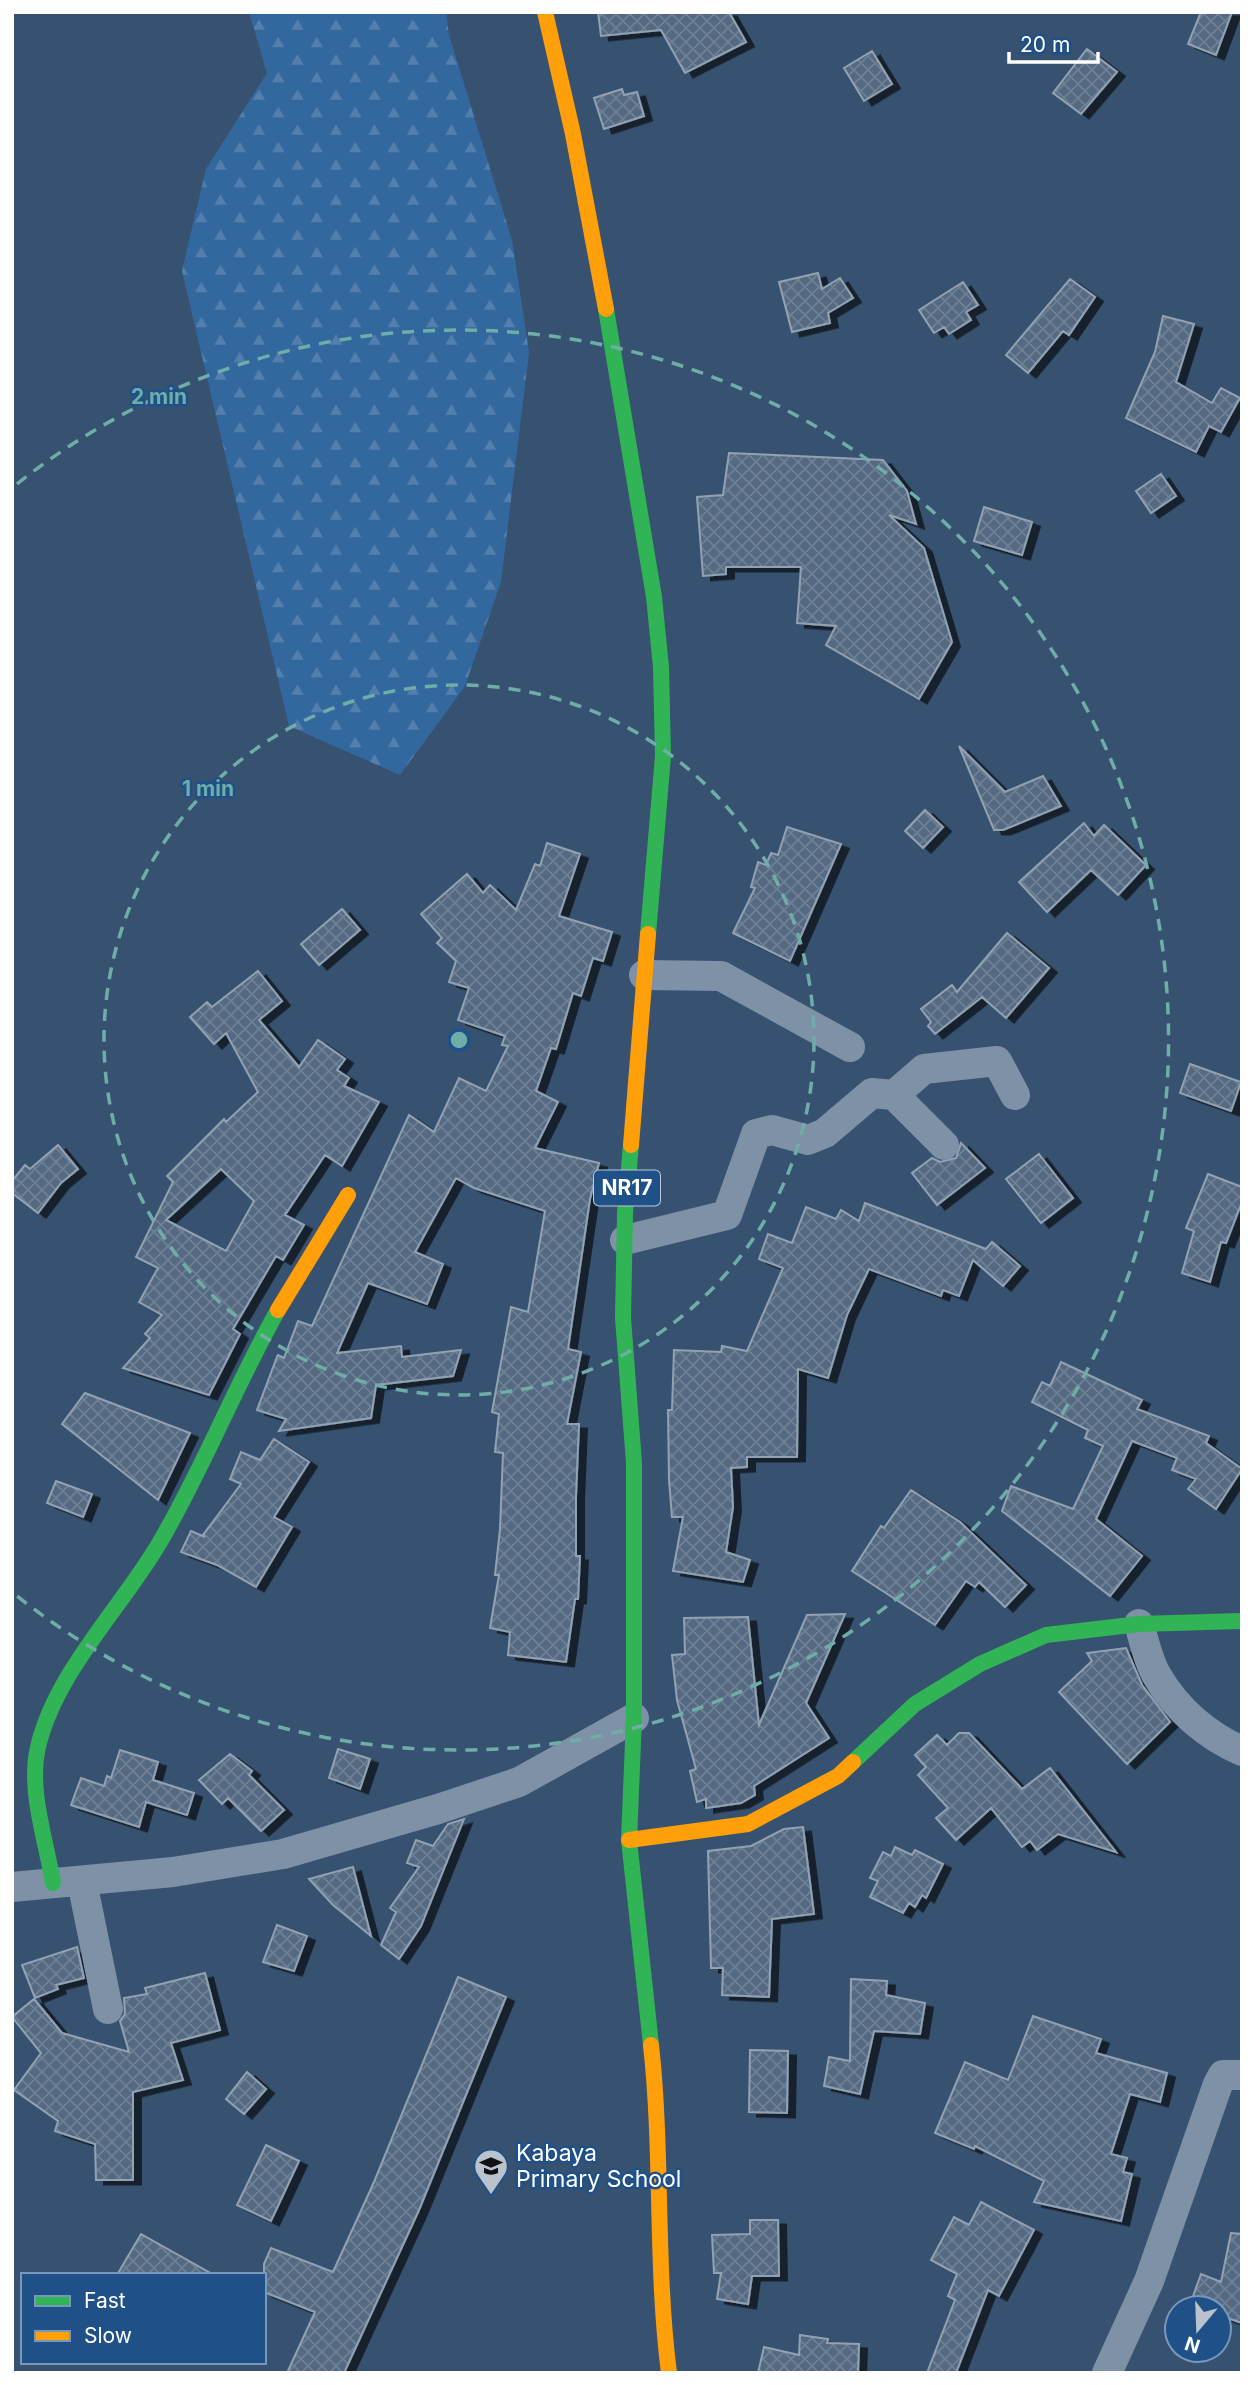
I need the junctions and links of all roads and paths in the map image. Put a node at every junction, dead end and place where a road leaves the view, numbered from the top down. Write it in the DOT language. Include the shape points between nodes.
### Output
graph roads {
  1 [pos="545,12"];
  2 [pos="644,975"];
  3 [pos="850,1047"];
  4 [pos="894,1095"];
  5 [pos="1015,1096"];
  6 [pos="944,1145"];
  7 [pos="348,1195"];
  8 [pos="625,1240"];
  9 [pos="1242,1621"];
  10 [pos="1139,1624"];
  11 [pos="634,1718"];
  12 [pos="1242,1751"];
  13 [pos="629,1840"];
  14 [pos="67,1883"];
  15 [pos="12,1887"];
  16 [pos="108,2009"];
  17 [pos="1242,2075"];
  18 [pos="1117,2372"];
  19 [pos="669,2373"];
  1 -- 2 [label="main road, NR17" via="617,365 661,667 663,756"];
  2 -- 3 [label="street" via="721,976"];
  2 -- 8 [label="main road, NR17"];
  4 -- 5 [label="street" via="924,1069 997,1061"];
  4 -- 6 [label="street"];
  4 -- 8 [label="street" via="872,1094 825,1133 808,1140 772,1130 756,1134 727,1215"];
  7 -- 14 [label="main road" via="300,1271 149,1561 51,1706 38,1746 34,1782"];
  8 -- 11 [label="main road, NR17" via="623,1318 634,1462"];
  9 -- 10 [label="main road"];
  10 -- 12 [label="street" via="1156,1674 1178,1705 1216,1740"];
  10 -- 13 [label="main road" via="1046,1635 980,1664 915,1704 838,1776 748,1824"];
  11 -- 13 [label="main road, NR17"];
  11 -- 14 [label="street" via="519,1782 438,1809 283,1854"];
  13 -- 19 [label="main road, NR17" via="657,2102"];
  14 -- 15 [label="street"];
  14 -- 16 [label="street"];
  17 -- 18 [label="street" via="1223,2075 1218,2084"];
}
